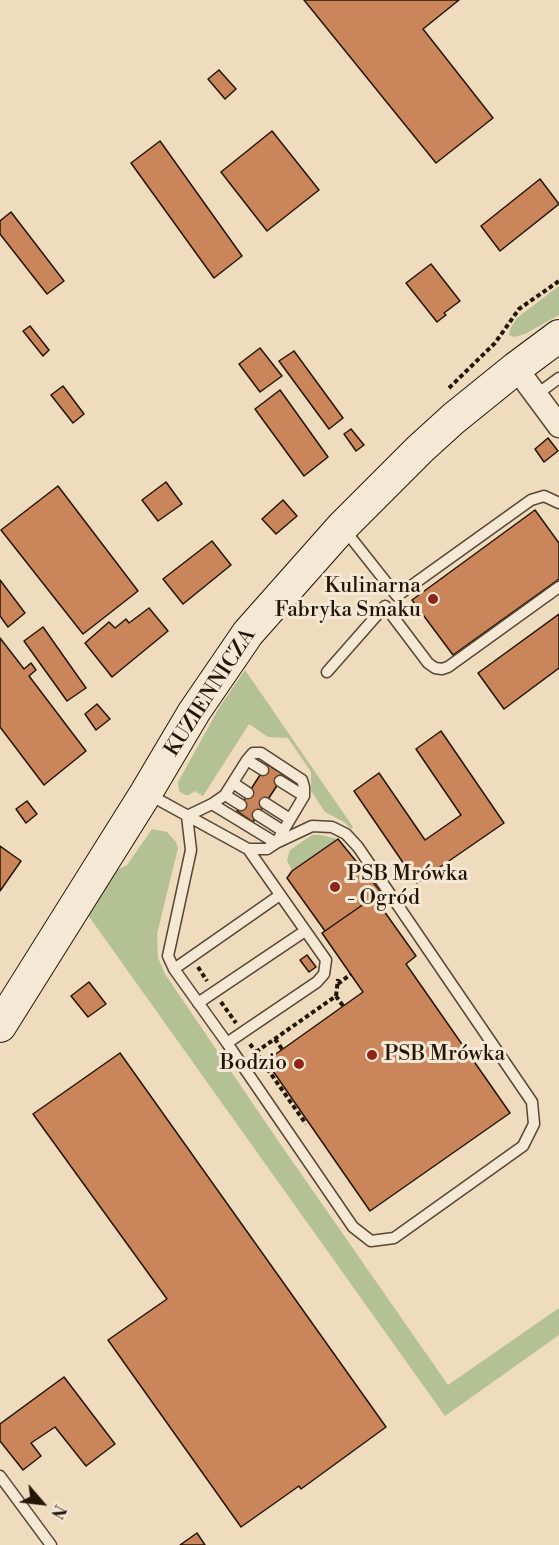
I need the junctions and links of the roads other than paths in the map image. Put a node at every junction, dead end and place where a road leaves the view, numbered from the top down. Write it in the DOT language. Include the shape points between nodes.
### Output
graph roads {
  1 [pos="559,336"];
  2 [pos="516,368"];
  3 [pos="559,378"];
  4 [pos="536,394"];
  5 [pos="559,426"];
  6 [pos="559,503"];
  7 [pos="342,527"];
  8 [pos="559,587"];
  9 [pos="397,596"];
  10 [pos="385,606"];
  11 [pos="327,672"];
  12 [pos="247,760"];
  13 [pos="263,770"];
  14 [pos="280,781"];
  15 [pos="232,783"];
  16 [pos="248,793"];
  17 [pos="146,794"];
  18 [pos="225,795"];
  19 [pos="304,796"];
  20 [pos="266,803"];
  21 [pos="212,804"];
  22 [pos="241,805"];
  23 [pos="258,815"];
  24 [pos="187,816"];
  25 [pos="290,819"];
  26 [pos="283,831"];
  27 [pos="276,843"];
  28 [pos="248,849"];
  29 [pos="280,895"];
  30 [pos="305,931"];
  31 [pos="174,969"];
  32 [pos="198,1003"];
  33 [pos="0,1026"];
  34 [pos="227,1044"];
  35 [pos="0,1476"];
  36 [pos="51,1545"];
  1 -- 2 [label="main road, KUZIENNICZA"];
  2 -- 4 [label="street"];
  2 -- 7 [label="main road, KUZIENNICZA" via="445,427"];
  3 -- 4 [label="lane"];
  4 -- 5 [label="street"];
  6 -- 9 [label="lane" via="544,496 531,500"];
  7 -- 9 [label="lane"];
  7 -- 17 [label="main road, KUZIENNICZA" via="248,633 194,712"];
  8 -- 10 [label="lane" via="442,669 428,663"];
  9 -- 10 [label="lane"];
  10 -- 11 [label="lane"];
  12 -- 13 [label="lane"];
  12 -- 15 [label="lane"];
  12 -- 19 [label="lane" via="254,753 271,759 302,780"];
  14 -- 19 [label="lane"];
  15 -- 16 [label="lane"];
  15 -- 18 [label="lane"];
  17 -- 24 [label="lane"];
  17 -- 33 [label="main road, KUZIENNICZA"];
  18 -- 21 [label="lane"];
  18 -- 22 [label="lane"];
  19 -- 25 [label="lane"];
  20 -- 25 [label="lane"];
  21 -- 24 [label="lane"];
  21 -- 27 [label="lane"];
  23 -- 26 [label="lane"];
  24 -- 28 [label="lane"];
  24 -- 31 [label="lane" via="191,850 168,956"];
  25 -- 26 [label="lane"];
  26 -- 27 [label="lane"];
  27 -- 28 [label="lane" via="267,849"];
  27 -- 34 [label="lane" via="312,826 323,825 352,840 532,1102 534,1124 523,1146 394,1238 371,1241 353,1227"];
  28 -- 29 [label="lane"];
  29 -- 30 [label="lane"];
  29 -- 31 [label="lane"];
  30 -- 32 [label="lane"];
  30 -- 34 [label="lane" via="326,960 324,974"];
  31 -- 32 [label="lane"];
  32 -- 34 [label="lane"];
  35 -- 36 [label="lane"];
}
